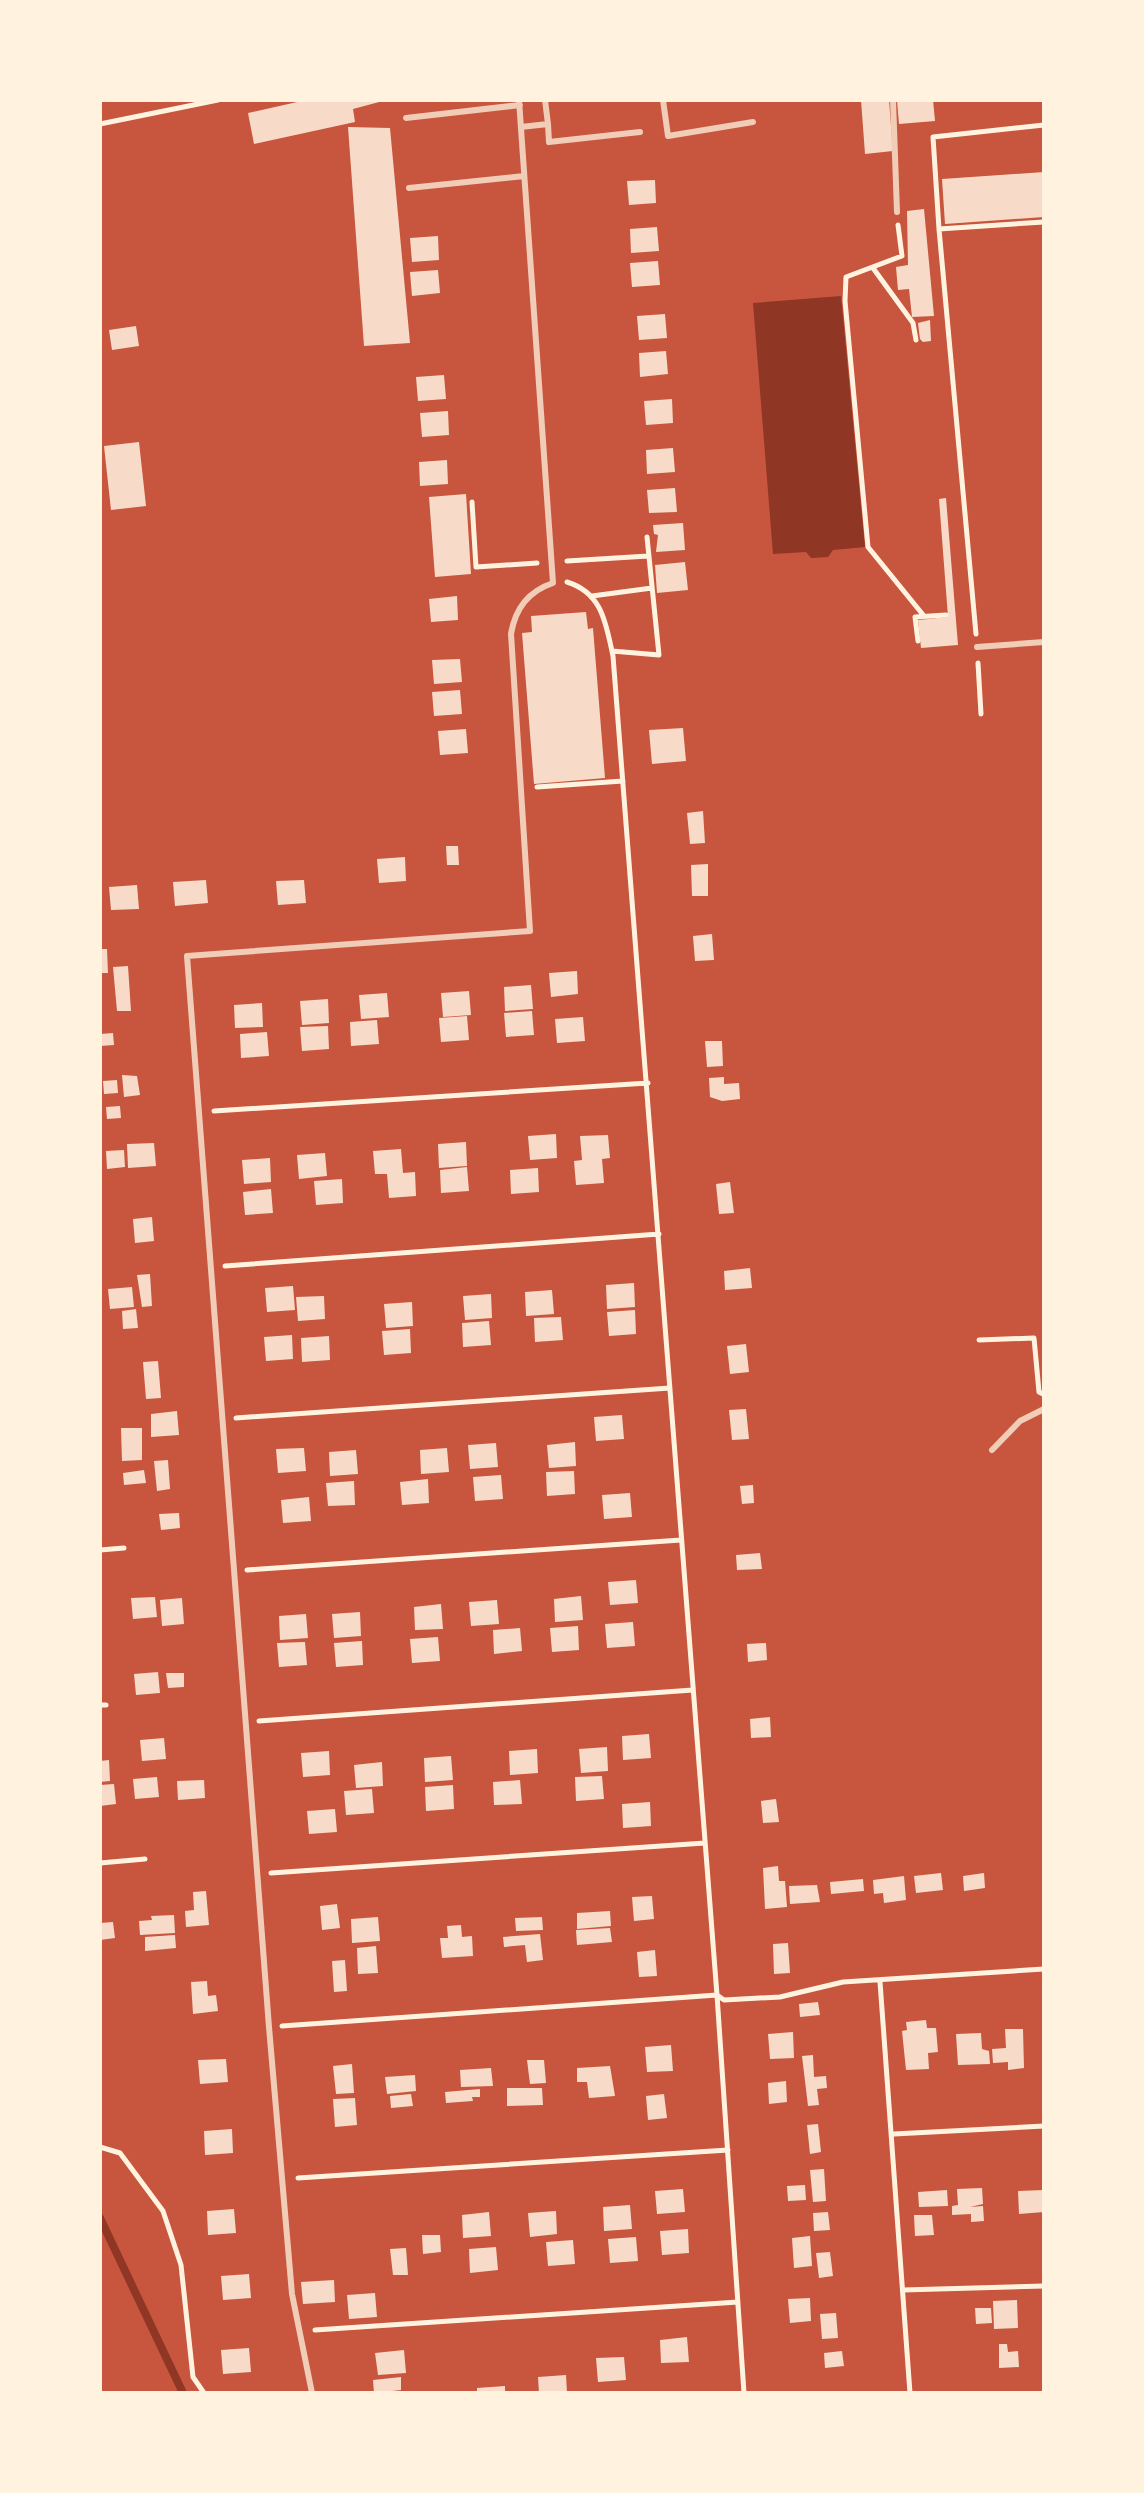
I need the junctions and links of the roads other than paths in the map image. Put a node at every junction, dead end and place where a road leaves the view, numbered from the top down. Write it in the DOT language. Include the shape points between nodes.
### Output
graph roads {
  1 [pos="545,100"];
  2 [pos="663,100"];
  3 [pos="893,100"];
  4 [pos="519,103"];
  5 [pos="406,118"];
  6 [pos="753,122"];
  7 [pos="548,124"];
  8 [pos="521,127"];
  9 [pos="640,132"];
  10 [pos="524,176"];
  11 [pos="409,188"];
  12 [pos="897,212"];
  13 [pos="1044,642"];
  14 [pos="977,647"];
  15 [pos="1044,1409"];
  16 [pos="992,1450"];
  17 [pos="312,2393"];
  1 -- 7 [label="lane"];
  2 -- 6 [label="lane" via="668,136"];
  3 -- 12 [label="lane"];
  4 -- 5 [label="lane"];
  4 -- 8 [label="lane"];
  7 -- 8 [label="lane"];
  7 -- 9 [label="lane" via="549,142"];
  8 -- 10 [label="lane"];
  10 -- 11 [label="lane"];
  10 -- 17 [label="lane" via="553,583 528,598 513,624 530,931 187,956 292,2294"];
  13 -- 14 [label="lane"];
  15 -- 16 [label="lane" via="1020,1421"];
}
